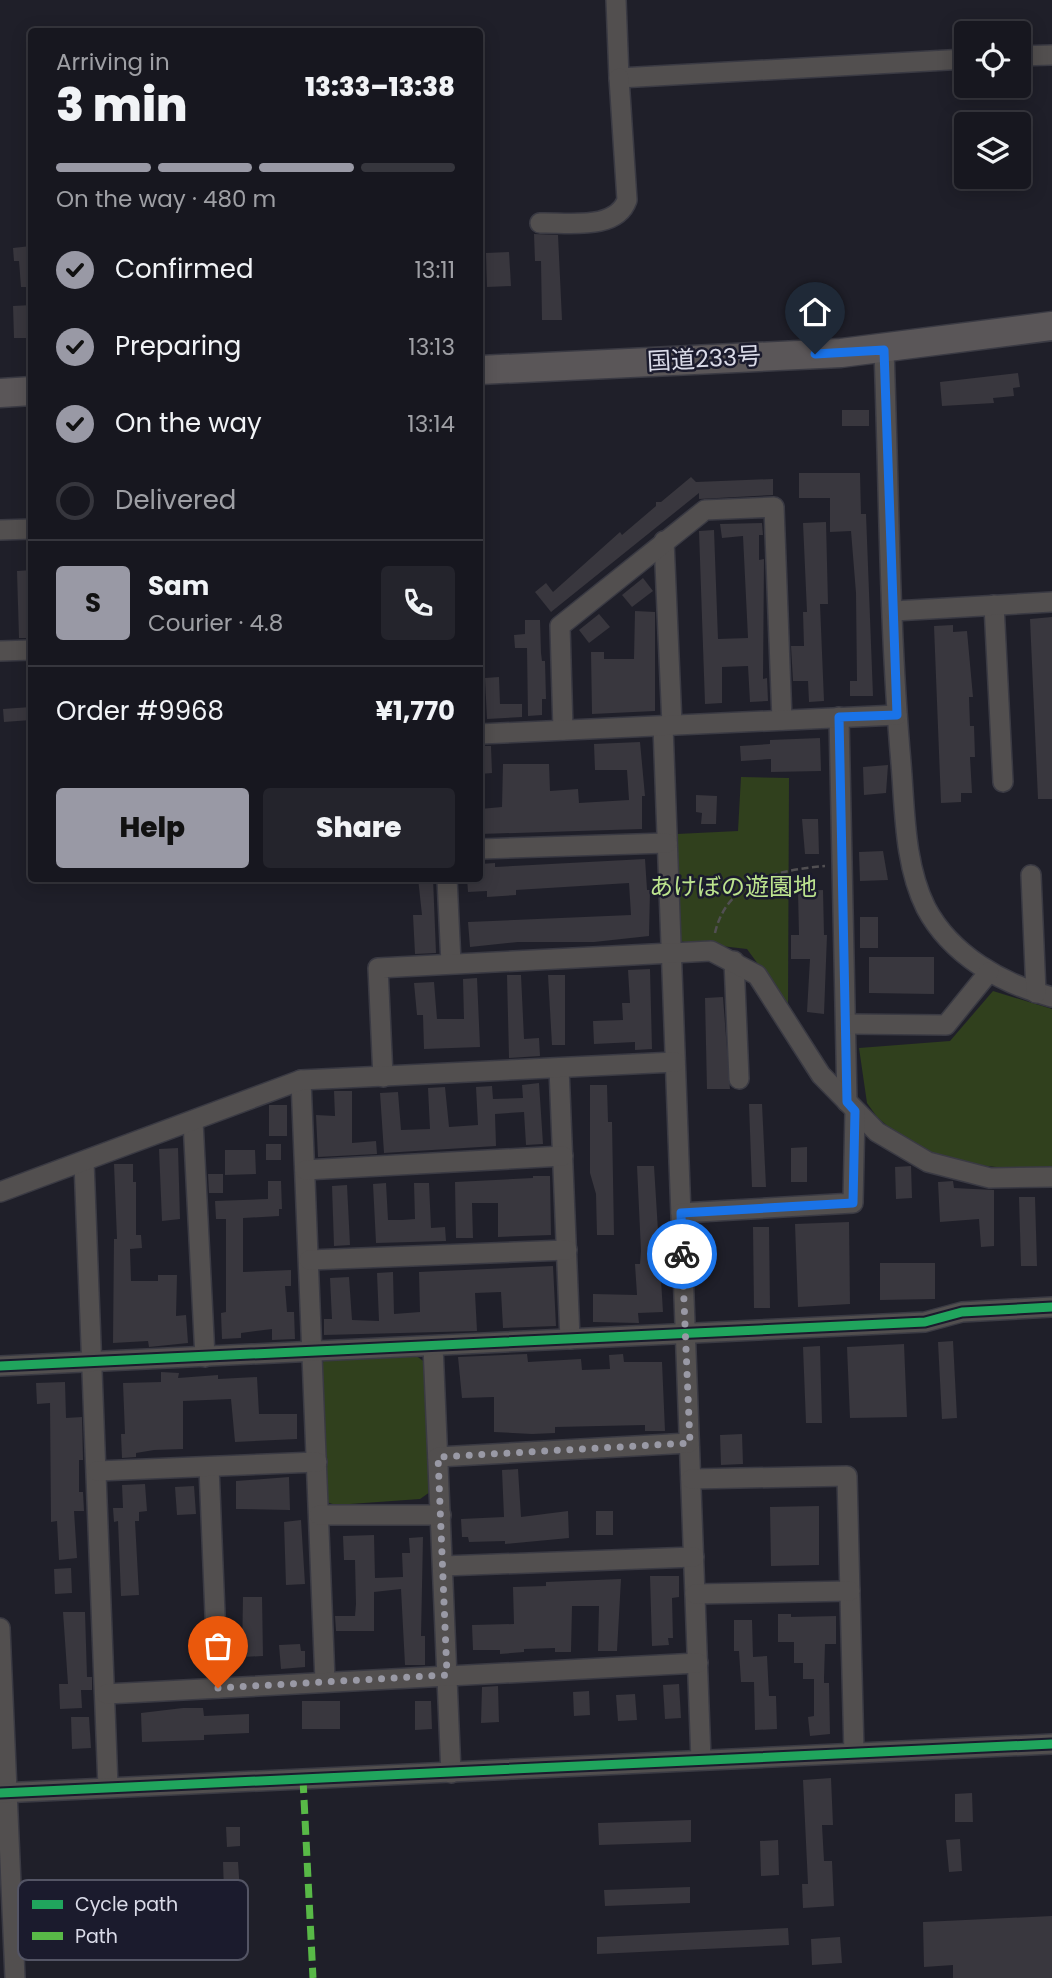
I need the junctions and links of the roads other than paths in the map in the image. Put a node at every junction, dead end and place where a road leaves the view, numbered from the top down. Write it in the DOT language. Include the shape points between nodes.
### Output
graph roads {
  1 [pos="616,0"];
  2 [pos="1052,55"];
  3 [pos="1031,56"];
  4 [pos="954,60"];
  5 [pos="619,78"];
  6 [pos="540,223"];
  7 [pos="1044,331"];
  8 [pos="884,350"];
  9 [pos="483,370"];
  10 [pos="28,391"];
  11 [pos="0,393"];
  12 [pos="28,529"];
  13 [pos="0,530"];
  14 [pos="664,541"];
  15 [pos="1052,602"];
  16 [pos="994,605"];
  17 [pos="894,611"];
  18 [pos="28,650"];
  19 [pos="0,651"];
  20 [pos="897,715"];
  21 [pos="839,717"];
  22 [pos="782,720"];
  23 [pos="667,725"];
  24 [pos="563,730"];
  25 [pos="483,734"];
  26 [pos="1003,782"];
  27 [pos="667,843"];
  28 [pos="483,849"];
  29 [pos="1031,875"];
  30 [pos="447,882"];
  31 [pos="671,951"];
  32 [pos="734,961"];
  33 [pos="451,963"];
  34 [pos="989,972"];
  35 [pos="1044,995"];
  36 [pos="847,1024"];
  37 [pos="675,1062"];
  38 [pos="559,1068"];
  39 [pos="383,1077"];
  40 [pos="739,1079"];
  41 [pos="301,1080"];
  42 [pos="851,1106"];
  43 [pos="193,1121"];
  44 [pos="563,1156"];
  45 [pos="84,1162"];
  46 [pos="305,1170"];
  47 [pos="1052,1177"];
  48 [pos="0,1192"];
  49 [pos="681,1213"];
  50 [pos="566,1250"];
  51 [pos="309,1260"];
  52 [pos="1052,1307"];
  53 [pos="685,1334"];
  54 [pos="570,1339"];
  55 [pos="433,1346"];
  56 [pos="313,1351"];
  57 [pos="205,1357"];
  58 [pos="92,1360"];
  59 [pos="0,1366"];
  60 [pos="690,1443"];
  61 [pos="438,1457"];
  62 [pos="317,1462"];
  63 [pos="209,1467"];
  64 [pos="97,1472"];
  65 [pos="691,1479"];
  66 [pos="319,1515"];
  67 [pos="441,1515"];
  68 [pos="694,1557"];
  69 [pos="443,1566"];
  70 [pos="850,1591"];
  71 [pos="695,1594"];
  72 [pos="0,1628"];
  73 [pos="698,1662"];
  74 [pos="447,1675"];
  75 [pos="325,1681"];
  76 [pos="218,1688"];
  77 [pos="106,1694"];
  78 [pos="1052,1744"];
  79 [pos="854,1753"];
  80 [pos="701,1760"];
  81 [pos="451,1773"];
  82 [pos="108,1787"];
  83 [pos="4,1793"];
  84 [pos="15,1978"];
  1 -- 5 [label="street"];
  2 -- 3 [label="street"];
  4 -- 5 [label="street"];
  5 -- 6 [label="street" via="627,200 623,210 609,220"];
  7 -- 8 [label="highway, 国道233号"];
  8 -- 9 [label="highway, 国道233号"];
  8 -- 17 [label="street"];
  10 -- 11 [label="highway"];
  12 -- 13 [label="street"];
  14 -- 22 [label="street" via="705,510 774,507"];
  14 -- 23 [label="street"];
  14 -- 24 [label="street" via="560,626"];
  15 -- 16 [label="street"];
  16 -- 17 [label="street"];
  16 -- 26 [label="street"];
  17 -- 20 [label="street"];
  18 -- 19 [label="street"];
  20 -- 21 [label="street"];
  20 -- 34 [label="street" via="907,839 917,884 943,932"];
  21 -- 22 [label="street"];
  21 -- 36 [label="street"];
  22 -- 23 [label="street"];
  23 -- 24 [label="street"];
  23 -- 27 [label="street"];
  24 -- 25 [label="street"];
  27 -- 28 [label="street"];
  27 -- 31 [label="street"];
  29 -- 35 [label="street"];
  30 -- 33 [label="street"];
  31 -- 32 [label="street" via="711,951"];
  31 -- 33 [label="street"];
  31 -- 37 [label="street"];
  32 -- 40 [label="street"];
  32 -- 42 [label="street" via="757,975 821,1075"];
  33 -- 39 [label="street" via="378,968"];
  34 -- 35 [label="street" via="1019,989"];
  34 -- 36 [label="street" via="946,1025"];
  36 -- 42 [label="street"];
  37 -- 38 [label="street"];
  37 -- 49 [label="street"];
  38 -- 39 [label="street"];
  38 -- 44 [label="street"];
  39 -- 41 [label="street"];
  41 -- 43 [label="street"];
  41 -- 46 [label="street"];
  42 -- 47 [label="street" via="877,1132 928,1162 990,1178"];
  42 -- 49 [label="street" via="853,1203"];
  43 -- 45 [label="street"];
  43 -- 57 [label="street"];
  44 -- 46 [label="street"];
  44 -- 50 [label="street"];
  45 -- 48 [label="street"];
  45 -- 58 [label="street"];
  46 -- 51 [label="street"];
  49 -- 53 [label="street"];
  50 -- 51 [label="street"];
  50 -- 54 [label="street"];
  51 -- 56 [label="street"];
  52 -- 53 [label="street" via="962,1312 925,1322"];
  53 -- 54 [label="street"];
  53 -- 60 [label="street"];
  54 -- 55 [label="street"];
  55 -- 56 [label="street"];
  55 -- 61 [label="street"];
  56 -- 57 [label="street"];
  56 -- 62 [label="street"];
  57 -- 58 [label="street"];
  58 -- 59 [label="street"];
  58 -- 64 [label="street"];
  60 -- 61 [label="street"];
  60 -- 65 [label="street"];
  61 -- 67 [label="street"];
  62 -- 63 [label="street"];
  62 -- 66 [label="street"];
  63 -- 64 [label="street"];
  63 -- 76 [label="street"];
  64 -- 77 [label="street"];
  65 -- 68 [label="street"];
  65 -- 70 [label="street" via="847,1476"];
  66 -- 67 [label="street"];
  66 -- 75 [label="street"];
  67 -- 69 [label="street"];
  68 -- 69 [label="street"];
  68 -- 71 [label="street"];
  69 -- 74 [label="street"];
  70 -- 71 [label="street"];
  70 -- 79 [label="street"];
  71 -- 73 [label="street"];
  72 -- 83 [label="street"];
  73 -- 74 [label="street"];
  73 -- 80 [label="street"];
  74 -- 75 [label="street"];
  74 -- 81 [label="street"];
  75 -- 76 [label="street"];
  76 -- 77 [label="street"];
  77 -- 82 [label="street"];
  78 -- 79 [label="street"];
  79 -- 80 [label="street"];
  80 -- 81 [label="street"];
  81 -- 82 [label="street"];
  82 -- 83 [label="street"];
  83 -- 84 [label="street"];
}
